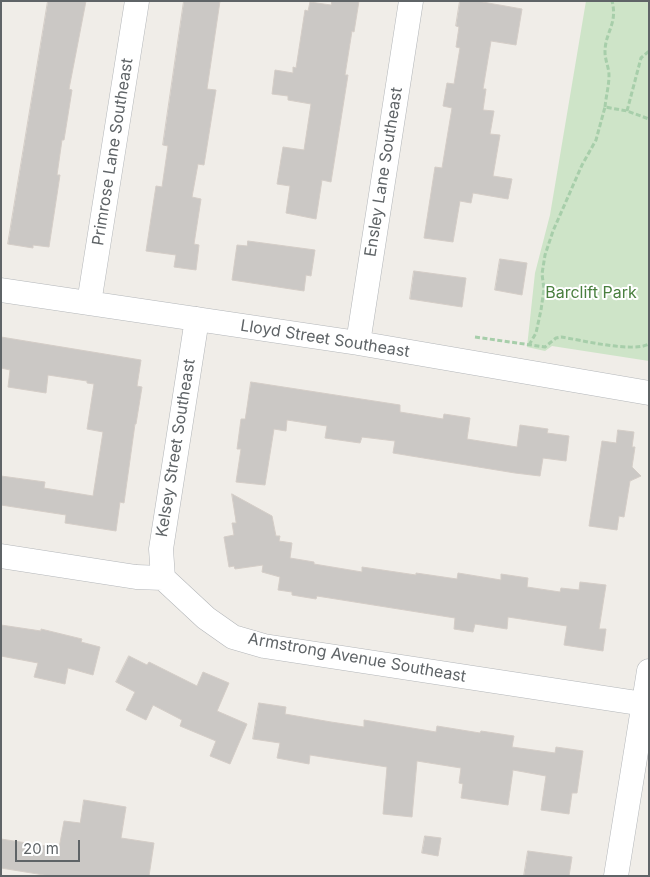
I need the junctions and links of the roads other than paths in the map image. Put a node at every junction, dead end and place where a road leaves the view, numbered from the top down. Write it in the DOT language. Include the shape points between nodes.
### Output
graph roads {
  1 [pos="137,1"];
  2 [pos="411,1"];
  3 [pos="1,290"];
  4 [pos="89,303"];
  5 [pos="197,319"];
  6 [pos="358,343"];
  7 [pos="649,392"];
  8 [pos="1,556"];
  9 [pos="163,578"];
  10 [pos="649,671"];
  11 [pos="644,704"];
  12 [pos="616,876"];
  1 -- 4 [label="street, Primrose Lane Southeast"];
  2 -- 6 [label="street, Ensley Lane Southeast"];
  3 -- 4 [label="street, Lloyd Street Southeast"];
  4 -- 5 [label="street, Lloyd Street Southeast"];
  5 -- 6 [label="street, Lloyd Street Southeast"];
  5 -- 9 [label="street, Kelsey Street Southeast" via="161,549"];
  6 -- 7 [label="street, Lloyd Street Southeast"];
  8 -- 9 [label="street" via="136,577"];
  9 -- 11 [label="street, Armstrong Avenue Southeast" via="206,618 233,637 264,646"];
  10 -- 11 [label="street"];
  11 -- 12 [label="street"];
}
